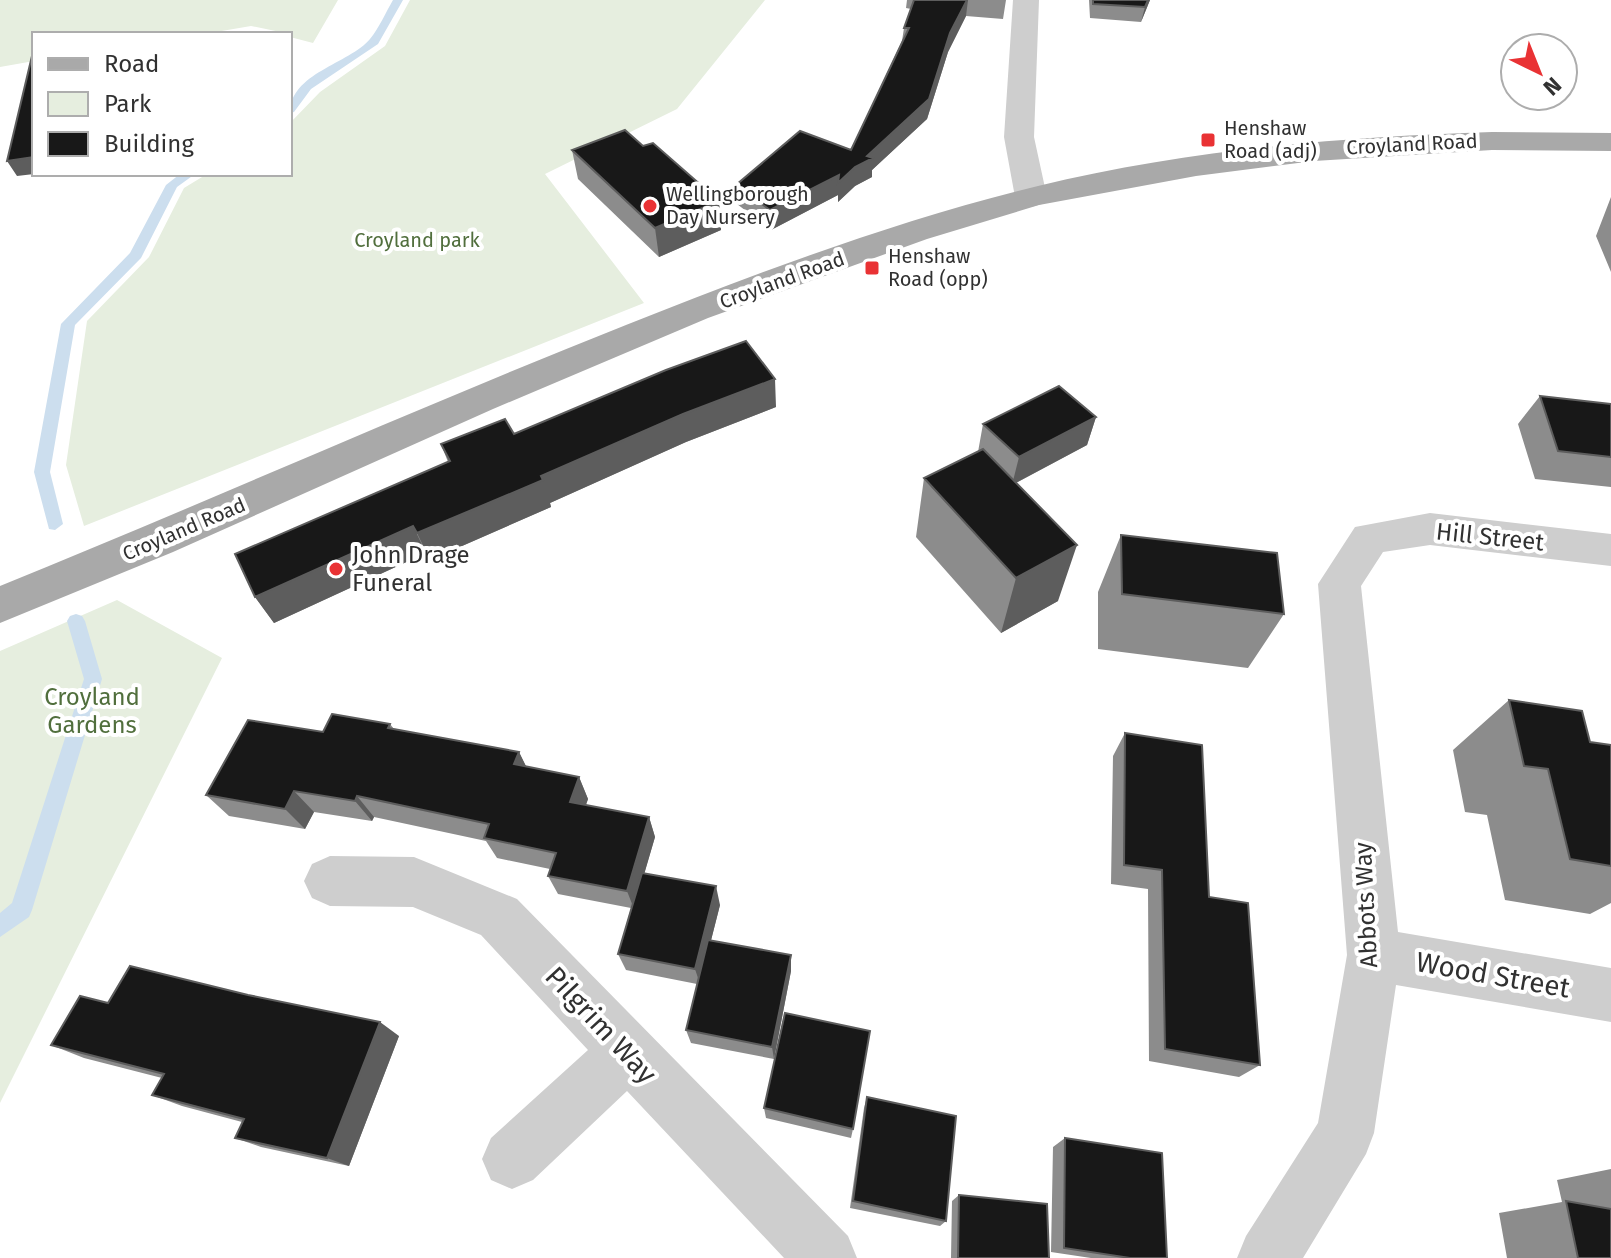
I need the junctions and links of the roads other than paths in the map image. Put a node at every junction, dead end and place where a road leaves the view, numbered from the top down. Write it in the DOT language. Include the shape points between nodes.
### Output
graph roads {
  1 [pos="1026,0"];
  2 [pos="1611,142"];
  3 [pos="1031,197"];
  4 [pos="1370,538"];
  5 [pos="1611,550"];
  6 [pos="4,603"];
  7 [pos="330,881"];
  8 [pos="1374,955"];
  9 [pos="1611,995"];
  10 [pos="627,1052"];
  11 [pos="512,1159"];
  12 [pos="826,1258"];
  13 [pos="1268,1258"];
  1 -- 3 [label="street" via="1019,137"];
  2 -- 3 [label="main road, Croyland Road" via="1377,144 1223,161"];
  3 -- 6 [label="main road, Croyland Road" via="769,283 539,374"];
  4 -- 5 [label="street, Hill Street" via="1430,529"];
  4 -- 8 [label="street, Abbots Way" via="1339,584"];
  7 -- 10 [label="street, Pilgrim Way" via="414,882 499,917"];
  8 -- 9 [label="street, Wood Street"];
  8 -- 13 [label="street, Abbots Way" via="1345,1133"];
  10 -- 11 [label="street"];
  10 -- 12 [label="street, Pilgrim Way"];
}
